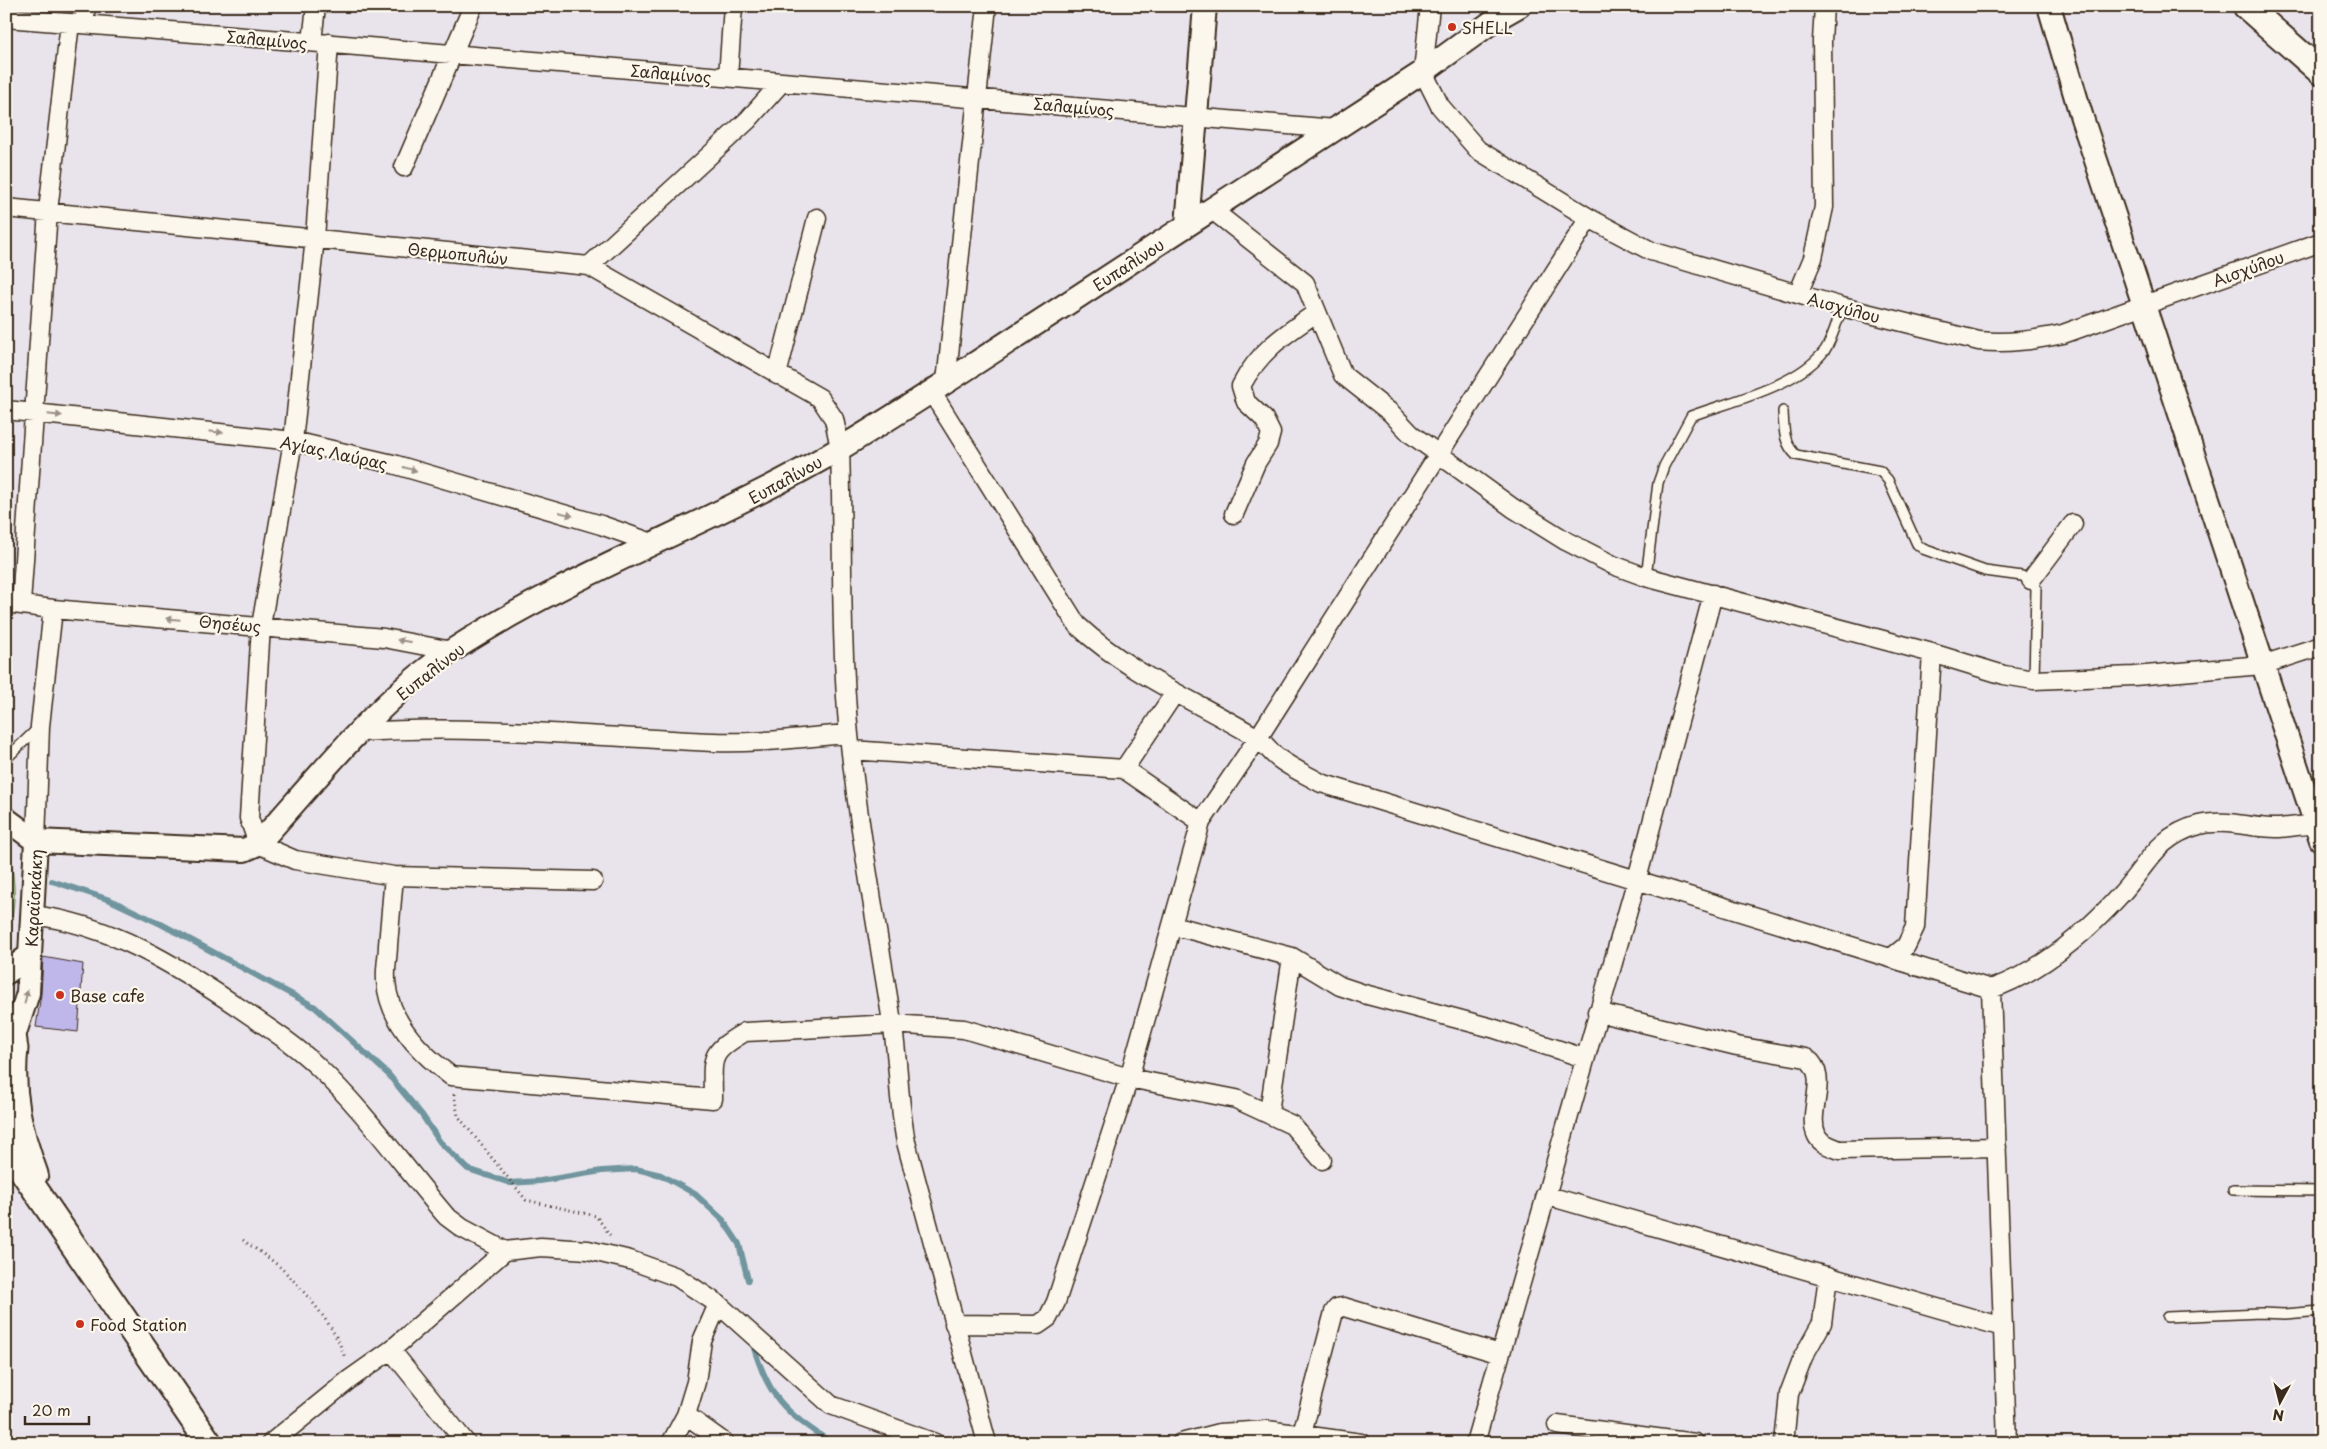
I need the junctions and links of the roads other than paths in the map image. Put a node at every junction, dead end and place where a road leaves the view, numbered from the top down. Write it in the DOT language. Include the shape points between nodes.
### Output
graph roads {
  1 [pos="86,6"];
  2 [pos="316,6"];
  3 [pos="473,6"];
  4 [pos="733,6"];
  5 [pos="987,6"];
  6 [pos="1204,6"];
  7 [pos="1430,6"];
  8 [pos="1519,6"];
  9 [pos="1824,6"];
  10 [pos="2049,6"];
  11 [pos="2246,6"];
  12 [pos="6,18"];
  13 [pos="77,24"];
  14 [pos="320,43"];
  15 [pos="453,54"];
  16 [pos="1423,72"];
  17 [pos="2321,72"];
  18 [pos="728,77"];
  19 [pos="781,83"];
  20 [pos="978,98"];
  21 [pos="1194,117"];
  22 [pos="1335,129"];
  23 [pos="404,167"];
  24 [pos="6,208"];
  25 [pos="1211,209"];
  26 [pos="48,211"];
  27 [pos="817,218"];
  28 [pos="1589,218"];
  29 [pos="1187,225"];
  30 [pos="314,238"];
  31 [pos="2321,242"];
  32 [pos="590,266"];
  33 [pos="1798,294"];
  34 [pos="2144,305"];
  35 [pos="1842,307"];
  36 [pos="1316,313"];
  37 [pos="777,375"];
  38 [pos="939,386"];
  39 [pos="6,410"];
  40 [pos="1784,411"];
  41 [pos="33,413"];
  42 [pos="293,440"];
  43 [pos="840,448"];
  44 [pos="1438,454"];
  45 [pos="1234,514"];
  46 [pos="2073,524"];
  47 [pos="652,543"];
  48 [pos="1646,577"];
  49 [pos="2031,580"];
  50 [pos="1713,594"];
  51 [pos="14,604"];
  52 [pos="54,609"];
  53 [pos="261,626"];
  54 [pos="2321,646"];
  55 [pos="452,651"];
  56 [pos="1932,653"];
  57 [pos="2262,665"];
  58 [pos="2034,680"];
  59 [pos="1174,694"];
  60 [pos="40,726"];
  61 [pos="360,732"];
  62 [pos="1258,738"];
  63 [pos="850,742"];
  64 [pos="6,759"];
  65 [pos="1124,770"];
  66 [pos="6,819"];
  67 [pos="1201,822"];
  68 [pos="2319,832"];
  69 [pos="36,841"];
  70 [pos="258,844"];
  71 [pos="394,876"];
  72 [pos="1637,879"];
  73 [pos="593,881"];
  74 [pos="32,907"];
  75 [pos="1172,925"];
  76 [pos="30,955"];
  77 [pos="1292,957"];
  78 [pos="1891,958"];
  79 [pos="6,973"];
  80 [pos="1992,988"];
  81 [pos="1597,1012"];
  82 [pos="893,1024"];
  83 [pos="10,1044"];
  84 [pos="1584,1058"];
  85 [pos="1129,1078"];
  86 [pos="1269,1112"];
  87 [pos="6,1147"];
  88 [pos="1997,1147"];
  89 [pos="1322,1160"];
  90 [pos="2232,1190"];
  91 [pos="2321,1191"];
  92 [pos="1545,1195"];
  93 [pos="47,1204"];
  94 [pos="505,1250"];
  95 [pos="1828,1276"];
  96 [pos="718,1304"];
  97 [pos="2321,1311"];
  98 [pos="2167,1317"];
  99 [pos="954,1324"];
  100 [pos="2003,1327"];
  101 [pos="391,1350"];
  102 [pos="1500,1354"];
  103 [pos="686,1415"];
  104 [pos="1558,1425"];
  105 [pos="1302,1434"];
  106 [pos="209,1443"];
  107 [pos="271,1443"];
  108 [pos="466,1443"];
  109 [pos="671,1443"];
  110 [pos="725,1443"];
  111 [pos="935,1443"];
  112 [pos="986,1443"];
  113 [pos="1181,1443"];
  114 [pos="1361,1443"];
  115 [pos="1475,1443"];
  116 [pos="1696,1443"];
  117 [pos="1784,1443"];
  118 [pos="2007,1443"];
  1 -- 13 [label="street"];
  2 -- 14 [label="street"];
  3 -- 15 [label="street"];
  4 -- 18 [label="street"];
  5 -- 20 [label="street"];
  6 -- 21 [label="street"];
  7 -- 16 [label="street"];
  8 -- 16 [label="street, Ευπαλίνου"];
  9 -- 33 [label="street" via="1824,207 1812,258"];
  10 -- 34 [label="street"];
  11 -- 17 [label="main road"];
  12 -- 13 [label="street, Σαλαμίνος"];
  13 -- 14 [label="street, Σαλαμίνος"];
  13 -- 26 [label="street"];
  14 -- 15 [label="street, Σαλαμίνος"];
  14 -- 30 [label="street"];
  15 -- 18 [label="street, Σαλαμίνος"];
  15 -- 23 [label="street"];
  16 -- 22 [label="street, Ευπαλίνου"];
  16 -- 28 [label="street, Αισχύλου" via="1440,106 1478,150"];
  18 -- 19 [label="street, Σαλαμίνος"];
  19 -- 20 [label="street, Σαλαμίνος"];
  19 -- 32 [label="street" via="748,120"];
  20 -- 21 [label="street, Σαλαμίνος"];
  20 -- 38 [label="street"];
  21 -- 22 [label="street, Σαλαμίνος"];
  21 -- 29 [label="street"];
  22 -- 25 [label="street, Ευπαλίνου"];
  24 -- 26 [label="street, Θερμοπυλών"];
  25 -- 29 [label="street, Ευπαλίνου"];
  25 -- 36 [label="street" via="1305,283"];
  26 -- 30 [label="street, Θερμοπυλών"];
  26 -- 41 [label="street"];
  27 -- 37 [label="street"];
  28 -- 33 [label="street, Αισχύλου" via="1650,251"];
  28 -- 44 [label="street"];
  29 -- 38 [label="street, Ευπαλίνου"];
  30 -- 32 [label="street, Θερμοπυλών"];
  30 -- 42 [label="street"];
  31 -- 34 [label="street, Αισχύλου"];
  32 -- 37 [label="street, Θερμοπυλών"];
  33 -- 35 [label="street, Αισχύλου"];
  34 -- 35 [label="street, Αισχύλου" via="2063,334 2001,343 1979,341"];
  34 -- 57 [label="street"];
  35 -- 48 [label="lane" via="1826,348 1806,369 1736,403 1691,416 1658,483"];
  36 -- 44 [label="street" via="1344,375 1391,412 1410,434"];
  36 -- 45 [label="street" via="1275,341 1249,369 1241,386 1246,402 1264,419 1271,433"];
  37 -- 43 [label="street, Θερμοπυλών" via="820,398 834,419"];
  38 -- 43 [label="street, Ευπαλίνου"];
  38 -- 59 [label="street" via="1077,625 1100,646"];
  39 -- 41 [label="street, Αγίας Λαύρας"];
  40 -- 49 [label="lane" via="1788,448 1796,455 1880,471 1888,480 1917,544 1924,549 1985,571"];
  41 -- 42 [label="street, Αγίας Λαύρας, one-way"];
  41 -- 51 [label="street"];
  42 -- 47 [label="street, Αγίας Λαύρας, one-way" via="394,464"];
  42 -- 53 [label="street"];
  43 -- 47 [label="street, Ευπαλίνου" via="736,505"];
  43 -- 63 [label="street, Θερμοπυλών" via="844,655"];
  44 -- 48 [label="street" via="1513,508 1566,541 1612,565"];
  44 -- 62 [label="street"];
  46 -- 49 [label="street"];
  47 -- 55 [label="street, Ευπαλίνου" via="528,607"];
  48 -- 50 [label="street"];
  49 -- 58 [label="lane" via="2036,588"];
  50 -- 56 [label="street"];
  50 -- 72 [label="street"];
  51 -- 52 [label="street, Θησέως"];
  53 -- 52 [label="street, Θησέως, one-way"];
  52 -- 60 [label="street"];
  55 -- 53 [label="street, Θησέως, one-way" via="384,638"];
  53 -- 70 [label="street" via="249,818"];
  54 -- 57 [label="street"];
  55 -- 61 [label="street, Ευπαλίνου" via="402,690"];
  56 -- 58 [label="street" via="2004,675"];
  56 -- 78 [label="street" via="1915,927 1906,946"];
  57 -- 58 [label="street" via="2134,676"];
  57 -- 68 [label="street"];
  59 -- 62 [label="street"];
  59 -- 65 [label="street"];
  60 -- 64 [label="lane"];
  60 -- 69 [label="street"];
  61 -- 63 [label="street" via="470,728 715,742"];
  61 -- 70 [label="street, Ευπαλίνου"];
  62 -- 67 [label="street"];
  62 -- 72 [label="street" via="1278,758 1321,782"];
  63 -- 65 [label="street"];
  63 -- 82 [label="street, Θερμοπυλών" via="877,938"];
  65 -- 67 [label="street"];
  66 -- 69 [label="street"];
  67 -- 75 [label="street"];
  68 -- 80 [label="street" via="2215,824 2185,830 2155,849 2121,894 2074,939 2029,973"];
  69 -- 70 [label="street" via="244,850"];
  69 -- 74 [label="street, Καραϊσκάκη"];
  70 -- 71 [label="street" via="295,860"];
  71 -- 73 [label="street"];
  71 -- 82 [label="street" via="386,980 390,1002 413,1042 429,1060 451,1076 713,1099 713,1059 724,1044 745,1032"];
  72 -- 78 [label="street"];
  72 -- 81 [label="street"];
  74 -- 76 [label="street, Καραϊσκάκη"];
  74 -- 94 [label="street" via="141,947 191,975 285,1040 317,1065 344,1094 446,1216"];
  75 -- 77 [label="street"];
  75 -- 85 [label="street"];
  76 -- 79 [label="street, Καραϊσκάκη"];
  83 -- 76 [label="street, Καραϊσκάκη, one-way" via="28,993"];
  77 -- 84 [label="street" via="1340,986 1394,1004 1492,1028"];
  77 -- 86 [label="street"];
  78 -- 80 [label="street"];
  80 -- 88 [label="street"];
  81 -- 84 [label="street"];
  81 -- 88 [label="street" via="1737,1046 1806,1058 1814,1064 1818,1074 1817,1137 1828,1146 1840,1150"];
  82 -- 85 [label="street" via="964,1029"];
  82 -- 99 [label="street, Θερμοπυλών" via="899,1105 906,1142"];
  83 -- 93 [label="main road" via="17,1118"];
  84 -- 92 [label="street"];
  85 -- 86 [label="street" via="1236,1099"];
  85 -- 99 [label="street" via="1048,1318 1038,1325"];
  86 -- 89 [label="street" via="1292,1125"];
  87 -- 93 [label="main road"];
  88 -- 100 [label="street"];
  90 -- 91 [label="lane"];
  92 -- 95 [label="street"];
  92 -- 102 [label="street"];
  93 -- 106 [label="main road"];
  94 -- 96 [label="street" via="541,1247 588,1250 630,1260 677,1278"];
  94 -- 101 [label="street"];
  95 -- 100 [label="street"];
  95 -- 117 [label="street" via="1822,1323 1803,1356 1788,1394"];
  96 -- 103 [label="street" via="702,1341 696,1382"];
  96 -- 111 [label="street" via="831,1405"];
  97 -- 98 [label="lane"];
  99 -- 112 [label="street, Θερμοπυλών"];
  100 -- 118 [label="street"];
  101 -- 107 [label="street"];
  101 -- 108 [label="street"];
  102 -- 105 [label="street" via="1344,1307 1337,1308"];
  102 -- 115 [label="street"];
  103 -- 109 [label="street"];
  103 -- 110 [label="street"];
  104 -- 116 [label="street"];
  105 -- 113 [label="street" via="1244,1431 1220,1433"];
  105 -- 114 [label="street"];
}
